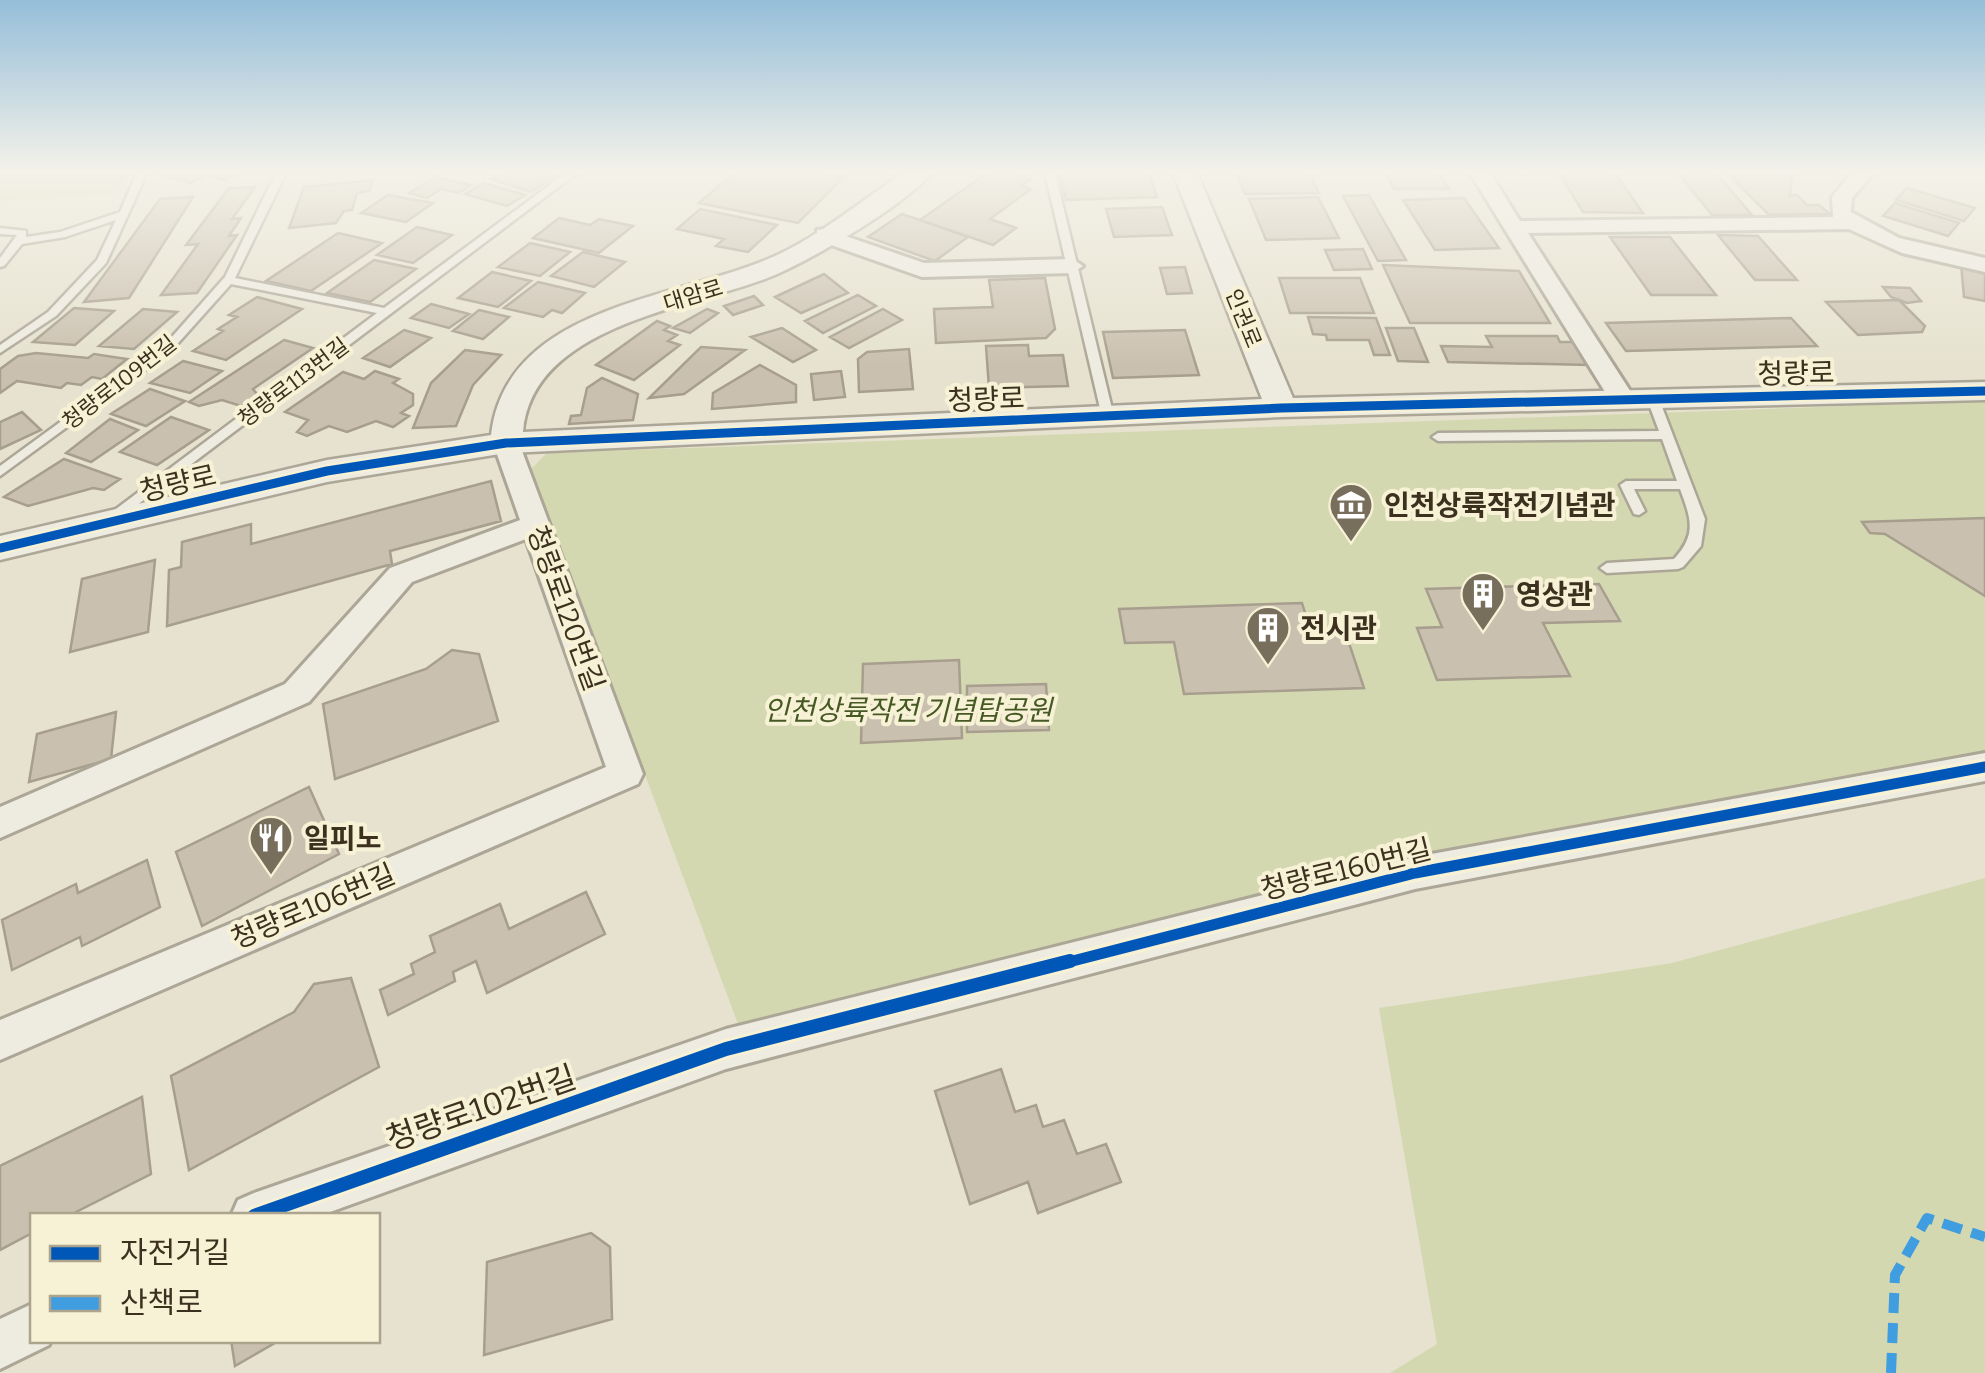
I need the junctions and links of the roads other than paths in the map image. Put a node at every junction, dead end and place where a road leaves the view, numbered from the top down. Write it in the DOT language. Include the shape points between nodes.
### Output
graph roads {
  1 [pos="21,237"];
  2 [pos="47,237"];
  3 [pos="113,237"];
  4 [pos="249,237"];
  5 [pos="486,237"];
  6 [pos="823,237"];
  7 [pos="832,237"];
  8 [pos="1065,237"];
  9 [pos="1211,237"];
  10 [pos="1523,237"];
  11 [pos="1879,237"];
  12 [pos="19,241"];
  13 [pos="0,264"];
  14 [pos="1985,265"];
  15 [pos="1072,266"];
  16 [pos="228,280"];
  17 [pos="386,312"];
  18 [pos="0,350"];
  19 [pos="1985,392"];
  20 [pos="1638,400"];
  21 [pos="1281,408"];
  22 [pos="1108,417"];
  23 [pos="1666,435"];
  24 [pos="1438,436"];
  25 [pos="506,442"];
  26 [pos="0,472"];
  27 [pos="1686,485"];
  28 [pos="1639,511"];
  29 [pos="104,524"];
  30 [pos="535,525"];
  31 [pos="0,548"];
  32 [pos="1607,568"];
  33 [pos="1985,767"];
  34 [pos="626,774"];
  35 [pos="0,824"];
  36 [pos="0,1040"];
  37 [pos="726,1050"];
  38 [pos="263,1213"];
  39 [pos="30,1329"];
  40 [pos="0,1345"];
  1 -- 12 [label="lane"];
  2 -- 12 [label="lane"];
  3 -- 18 [label="lane" via="102,261 52,314"];
  4 -- 16 [label="lane, 청량로109번길"];
  5 -- 17 [label="lane, 청량로113번길"];
  6 -- 25 [label="street, 대암로" via="788,260 716,290 622,315 563,341 512,402"];
  7 -- 15 [label="street" via="922,270"];
  8 -- 15 [label="lane"];
  9 -- 21 [label="street, 인권로"];
  10 -- 20 [label="street"];
  11 -- 14 [label="street"];
  12 -- 13 [label="lane"];
  15 -- 22 [label="lane"];
  16 -- 17 [label="lane, 청량로113번길"];
  16 -- 26 [label="lane, 청량로109번길" via="167,348"];
  17 -- 29 [label="lane, 청량로113번길"];
  19 -- 20 [label="street, 청량로"];
  20 -- 21 [label="street, 청량로"];
  20 -- 23 [label="lane"];
  21 -- 22 [label="street, 청량로"];
  22 -- 25 [label="street, 청량로"];
  23 -- 24 [label="lane"];
  23 -- 27 [label="lane"];
  25 -- 29 [label="street, 청량로" via="326,471"];
  25 -- 30 [label="street, 청량로120번길"];
  27 -- 28 [label="lane" via="1626,485"];
  27 -- 32 [label="lane" via="1698,519 1694,546 1678,564"];
  29 -- 31 [label="street, 청량로"];
  30 -- 34 [label="street, 청량로120번길"];
  30 -- 35 [label="street" via="401,574 298,693"];
  33 -- 37 [label="street, 청량로160번길" via="1415,873"];
  34 -- 36 [label="street, 청량로106번길"];
  37 -- 38 [label="street, 청량로102번길"];
  39 -- 40 [label="street"];
}
